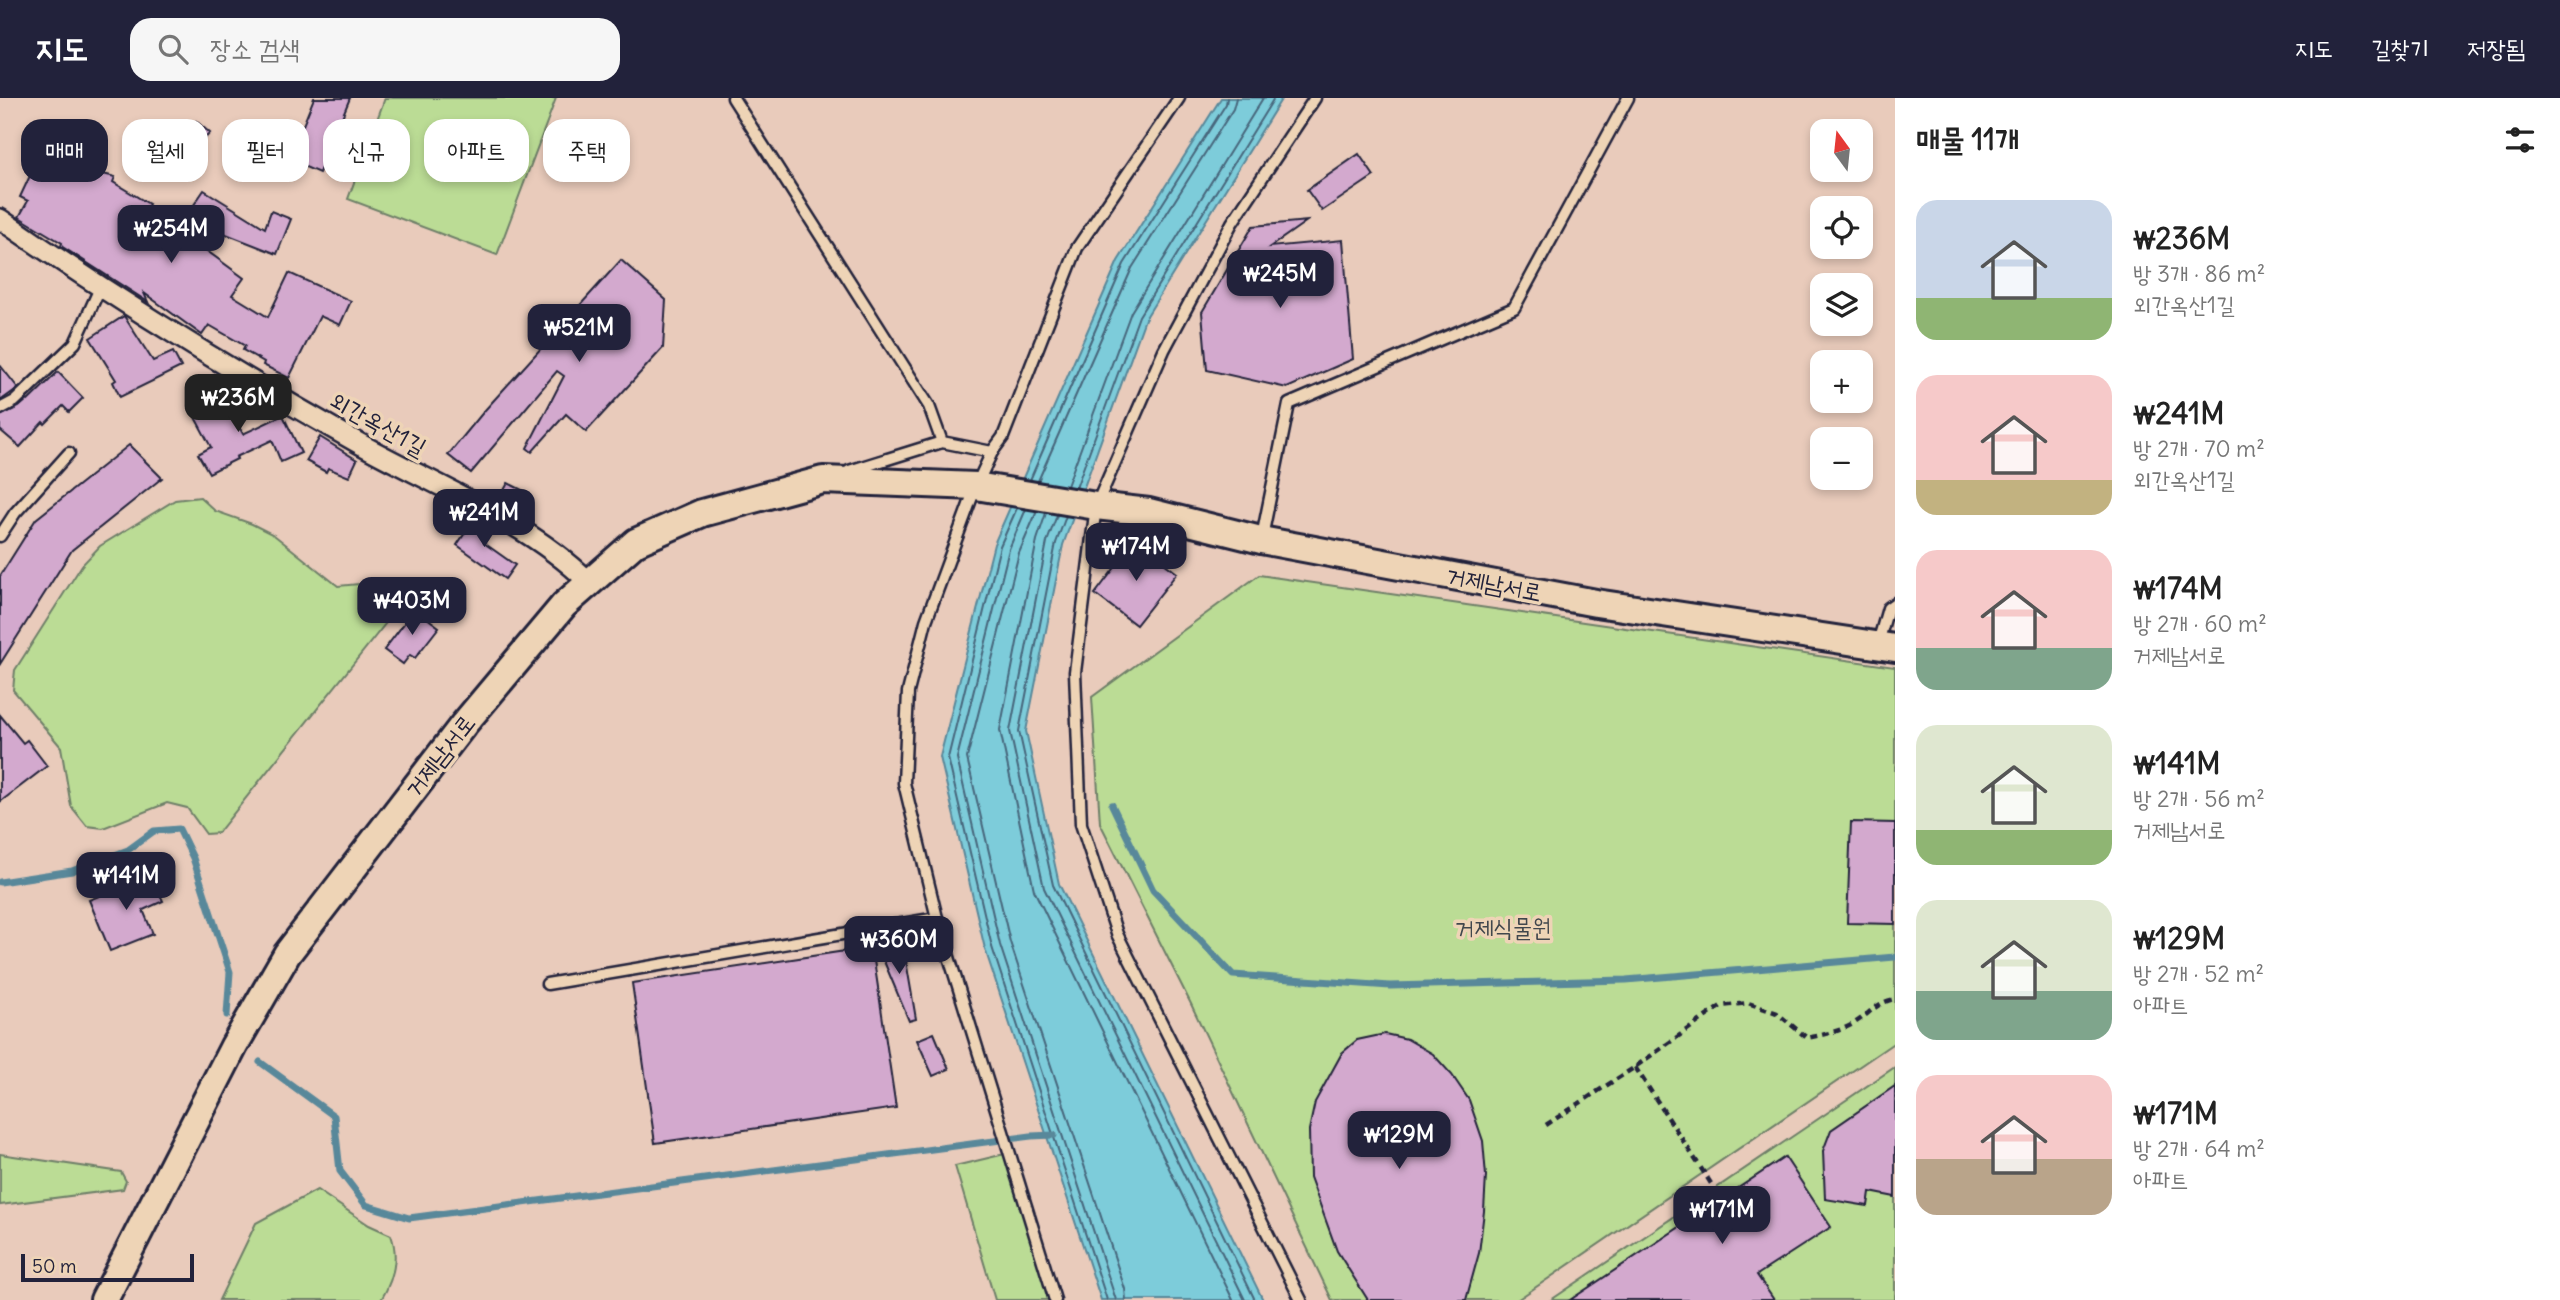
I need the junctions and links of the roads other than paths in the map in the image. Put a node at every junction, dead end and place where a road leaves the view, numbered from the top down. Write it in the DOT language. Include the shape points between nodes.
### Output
graph roads {
  1 [pos="733,98"];
  2 [pos="1179,98"];
  3 [pos="1315,98"];
  4 [pos="1628,98"];
  5 [pos="0,219"];
  6 [pos="100,288"];
  7 [pos="0,409"];
  8 [pos="942,442"];
  9 [pos="992,452"];
  10 [pos="69,453"];
  11 [pos="823,480"];
  12 [pos="976,486"];
  13 [pos="1096,506"];
  14 [pos="0,536"];
  15 [pos="1261,540"];
  16 [pos="589,582"];
  17 [pos="1895,603"];
  18 [pos="1886,647"];
  19 [pos="937,918"];
  20 [pos="547,984"];
  21 [pos="104,1300"];
  22 [pos="1055,1300"];
  23 [pos="1301,1300"];
  1 -- 8 [label="lane" via="929,406"];
  2 -- 9 [label="lane" via="1077,248 1003,437"];
  3 -- 13 [label="lane" via="1232,223 1176,327"];
  4 -- 15 [label="lane" via="1514,308 1289,404"];
  5 -- 6 [label="street, 외간옥산1길"];
  6 -- 7 [label="lane" via="75,343 15,401"];
  6 -- 16 [label="street, 외간옥산1길" via="387,460 537,539"];
  8 -- 9 [label="lane"];
  8 -- 11 [label="lane"];
  9 -- 12 [label="lane"];
  10 -- 14 [label="lane"];
  11 -- 12 [label="main road, 거제남서로"];
  11 -- 16 [label="main road, 거제남서로" via="702,513 636,542"];
  12 -- 13 [label="main road, 거제남서로"];
  12 -- 19 [label="lane" via="926,621 908,692 904,783"];
  13 -- 15 [label="main road, 거제남서로" via="1149,512"];
  13 -- 23 [label="lane" via="1075,672 1081,824 1117,934"];
  15 -- 18 [label="main road, 거제남서로" via="1596,603"];
  16 -- 21 [label="main road, 거제남서로" via="564,605 464,724 287,954 234,1046"];
  17 -- 18 [label="lane" via="1888,608"];
  19 -- 20 [label="lane"];
  19 -- 22 [label="lane"];
}
